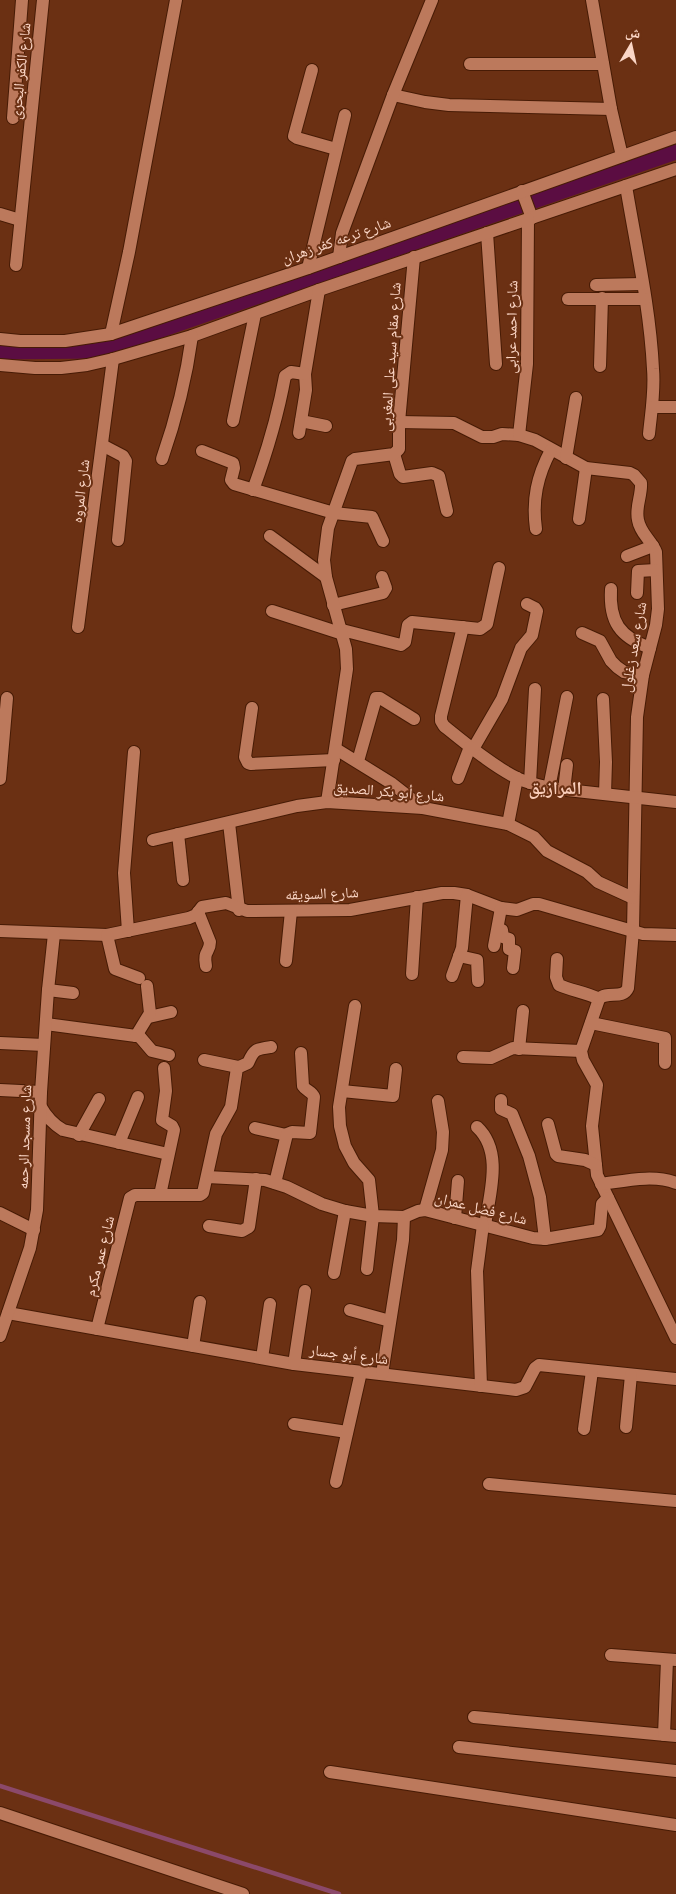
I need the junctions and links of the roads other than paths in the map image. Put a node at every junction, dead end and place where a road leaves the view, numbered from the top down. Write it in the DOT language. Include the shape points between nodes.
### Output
graph roads {
  1 [pos="22,0"];
  2 [pos="43,0"];
  3 [pos="176,0"];
  4 [pos="432,0"];
  5 [pos="592,0"];
  6 [pos="470,64"];
  7 [pos="603,64"];
  8 [pos="312,70"];
  9 [pos="393,95"];
  10 [pos="611,109"];
  11 [pos="345,115"];
  12 [pos="13,118"];
  13 [pos="676,137"];
  14 [pos="336,149"];
  15 [pos="622,156"];
  16 [pos="676,169"];
  17 [pos="626,186"];
  18 [pos="522,192"];
  19 [pos="0,214"];
  20 [pos="530,218"];
  21 [pos="20,220"];
  22 [pos="488,233"];
  23 [pos="339,257"];
  24 [pos="414,257"];
  25 [pos="16,265"];
  26 [pos="308,268"];
  27 [pos="642,284"];
  28 [pos="596,285"];
  29 [pos="319,290"];
  30 [pos="602,298"];
  31 [pos="568,299"];
  32 [pos="645,299"];
  33 [pos="255,314"];
  34 [pos="111,334"];
  35 [pos="192,336"];
  36 [pos="0,339"];
  37 [pos="113,359"];
  38 [pos="496,364"];
  39 [pos="0,365"];
  40 [pos="600,366"];
  41 [pos="305,374"];
  42 [pos="576,398"];
  43 [pos="652,407"];
  44 [pos="676,407"];
  45 [pos="233,421"];
  46 [pos="399,422"];
  47 [pos="326,426"];
  48 [pos="649,434"];
  49 [pos="519,435"];
  50 [pos="102,445"];
  51 [pos="202,450"];
  52 [pos="551,450"];
  53 [pos="394,454"];
  54 [pos="566,458"];
  55 [pos="162,459"];
  56 [pos="586,468"];
  57 [pos="253,490"];
  58 [pos="447,510"];
  59 [pos="334,513"];
  60 [pos="579,519"];
  61 [pos="536,529"];
  62 [pos="270,536"];
  63 [pos="118,540"];
  64 [pos="383,542"];
  65 [pos="654,546"];
  66 [pos="626,556"];
  67 [pos="499,568"];
  68 [pos="656,570"];
  69 [pos="326,577"];
  70 [pos="382,577"];
  71 [pos="611,590"];
  72 [pos="637,593"];
  73 [pos="333,604"];
  74 [pos="527,604"];
  75 [pos="272,611"];
  76 [pos="78,627"];
  77 [pos="463,628"];
  78 [pos="342,632"];
  79 [pos="582,633"];
  80 [pos="650,648"];
  81 [pos="643,675"];
  82 [pos="535,689"];
  83 [pos="567,697"];
  84 [pos="7,698"];
  85 [pos="603,699"];
  86 [pos="252,708"];
  87 [pos="414,719"];
  88 [pos="472,748"];
  89 [pos="134,752"];
  90 [pos="335,754"];
  91 [pos="358,761"];
  92 [pos="567,765"];
  93 [pos="458,778"];
  94 [pos="517,778"];
  95 [pos="0,779"];
  96 [pos="530,783"];
  97 [pos="549,788"];
  98 [pos="564,790"];
  99 [pos="605,794"];
  100 [pos="636,797"];
  101 [pos="327,802"];
  102 [pos="676,802"];
  103 [pos="423,808"];
  104 [pos="229,823"];
  105 [pos="508,824"];
  106 [pos="178,834"];
  107 [pos="153,840"];
  108 [pos="183,880"];
  109 [pos="467,896"];
  110 [pos="416,897"];
  111 [pos="633,898"];
  112 [pos="501,908"];
  113 [pos="239,910"];
  114 [pos="292,911"];
  115 [pos="198,912"];
  116 [pos="498,929"];
  117 [pos="0,930"];
  118 [pos="128,931"];
  119 [pos="633,931"];
  120 [pos="54,934"];
  121 [pos="107,935"];
  122 [pos="676,935"];
  123 [pos="494,946"];
  124 [pos="459,956"];
  125 [pos="557,959"];
  126 [pos="286,961"];
  127 [pos="206,966"];
  128 [pos="513,968"];
  129 [pos="412,974"];
  130 [pos="452,976"];
  131 [pos="478,981"];
  132 [pos="48,990"];
  133 [pos="72,993"];
  134 [pos="599,999"];
  135 [pos="355,1006"];
  136 [pos="523,1011"];
  137 [pos="171,1012"];
  138 [pos="149,1017"];
  139 [pos="591,1023"];
  140 [pos="46,1024"];
  141 [pos="136,1036"];
  142 [pos="0,1043"];
  143 [pos="44,1045"];
  144 [pos="271,1047"];
  145 [pos="519,1049"];
  146 [pos="581,1051"];
  147 [pos="301,1053"];
  148 [pos="169,1055"];
  149 [pos="463,1057"];
  150 [pos="204,1060"];
  151 [pos="666,1063"];
  152 [pos="238,1066"];
  153 [pos="164,1068"];
  154 [pos="396,1069"];
  155 [pos="0,1090"];
  156 [pos="342,1090"];
  157 [pos="41,1092"];
  158 [pos="138,1097"];
  159 [pos="98,1100"];
  160 [pos="501,1100"];
  161 [pos="438,1101"];
  162 [pos="41,1107"];
  163 [pos="548,1124"];
  164 [pos="476,1127"];
  165 [pos="255,1128"];
  166 [pos="79,1134"];
  167 [pos="286,1135"];
  168 [pos="119,1144"];
  169 [pos="168,1154"];
  170 [pos="596,1165"];
  171 [pos="207,1177"];
  172 [pos="256,1179"];
  173 [pos="458,1181"];
  174 [pos="275,1183"];
  175 [pos="676,1183"];
  176 [pos="601,1184"];
  177 [pos="160,1195"];
  178 [pos="608,1198"];
  179 [pos="425,1210"];
  180 [pos="345,1211"];
  181 [pos="0,1213"];
  182 [pos="373,1216"];
  183 [pos="404,1217"];
  184 [pos="455,1218"];
  185 [pos="484,1225"];
  186 [pos="209,1226"];
  187 [pos="34,1230"];
  188 [pos="545,1239"];
  189 [pos="367,1270"];
  190 [pos="334,1273"];
  191 [pos="305,1292"];
  192 [pos="200,1302"];
  193 [pos="270,1304"];
  194 [pos="350,1310"];
  195 [pos="8,1314"];
  196 [pos="390,1321"];
  197 [pos="97,1329"];
  198 [pos="0,1336"];
  199 [pos="676,1338"];
  200 [pos="193,1346"];
  201 [pos="262,1358"];
  202 [pos="294,1364"];
  203 [pos="592,1371"];
  204 [pos="361,1372"];
  205 [pos="382,1374"];
  206 [pos="631,1374"];
  207 [pos="676,1379"];
  208 [pos="481,1386"];
  209 [pos="294,1424"];
  210 [pos="626,1427"];
  211 [pos="584,1429"];
  212 [pos="347,1432"];
  213 [pos="336,1482"];
  214 [pos="489,1484"];
  215 [pos="676,1502"];
  216 [pos="611,1655"];
  217 [pos="671,1660"];
  218 [pos="474,1717"];
  219 [pos="670,1735"];
  220 [pos="459,1747"];
  221 [pos="676,1771"];
  222 [pos="330,1772"];
  223 [pos="0,1813"];
  224 [pos="676,1825"];
  225 [pos="243,1894"];
  1 -- 12 [label="street"];
  2 -- 21 [label="street, شارع الكفر البحرى"];
  3 -- 34 [label="street"];
  4 -- 9 [label="street"];
  5 -- 7 [label="street"];
  6 -- 7 [label="street"];
  7 -- 10 [label="street"];
  8 -- 14 [label="street" via="294,136"];
  9 -- 10 [label="street" via="449,105"];
  9 -- 23 [label="street" via="342,233"];
  10 -- 15 [label="street"];
  11 -- 14 [label="street"];
  13 -- 15 [label="street, شارع ترعه كفر زهران"];
  14 -- 26 [label="street"];
  15 -- 18 [label="street, شارع ترعه كفر زهران"];
  16 -- 17 [label="street"];
  17 -- 20 [label="street"];
  17 -- 27 [label="street"];
  18 -- 20 [label="street"];
  18 -- 23 [label="street, شارع ترعه كفر زهران"];
  19 -- 21 [label="street"];
  20 -- 22 [label="street"];
  20 -- 49 [label="street, شارع احمد عرابى" via="528,364"];
  21 -- 25 [label="street, شارع الكفر البحرى"];
  22 -- 24 [label="street"];
  22 -- 38 [label="street"];
  23 -- 26 [label="street, شارع ترعه كفر زهران"];
  24 -- 29 [label="street"];
  24 -- 46 [label="street, شارع مقام سيد على المغربى"];
  26 -- 34 [label="street, شارع ترعه كفر زهران"];
  27 -- 28 [label="street"];
  27 -- 32 [label="street"];
  29 -- 33 [label="street"];
  29 -- 41 [label="street"];
  30 -- 31 [label="street"];
  30 -- 32 [label="street"];
  30 -- 40 [label="street"];
  32 -- 43 [label="street" via="654,371"];
  33 -- 35 [label="street"];
  33 -- 45 [label="street"];
  34 -- 36 [label="street, شارع ترعه كفر زهران" via="65,341"];
  35 -- 37 [label="street"];
  35 -- 55 [label="street" via="183,394"];
  37 -- 39 [label="street" via="61,368"];
  37 -- 50 [label="street, شارع المروه"];
  41 -- 47 [label="street" via="300,427"];
  41 -- 57 [label="street" via="291,372 285,376 278,414"];
  42 -- 54 [label="street"];
  43 -- 44 [label="street"];
  43 -- 48 [label="street"];
  46 -- 49 [label="street, شارع سعد زغلول" via="454,423 482,437"];
  46 -- 53 [label="street, شارع مقام سيد على المغربى" via="400,447"];
  49 -- 52 [label="street, شارع سعد زغلول"];
  50 -- 63 [label="street" via="126,461"];
  50 -- 76 [label="street, شارع المروه"];
  51 -- 57 [label="street" via="232,462 232,482"];
  52 -- 54 [label="street, شارع سعد زغلول"];
  52 -- 61 [label="street" via="536,488"];
  53 -- 58 [label="street" via="403,477 432,473 439,476"];
  53 -- 59 [label="street, شارع مقام سيد على المغربى" via="355,459"];
  54 -- 56 [label="street, شارع سعد زغلول"];
  56 -- 60 [label="street"];
  56 -- 65 [label="street, شارع سعد زغلول" via="630,473 638,478 642,488 638,519 642,532"];
  57 -- 59 [label="street"];
  59 -- 64 [label="street" via="372,517"];
  59 -- 69 [label="street, شارع مقام سيد على المغربى" via="325,544"];
  62 -- 69 [label="street"];
  65 -- 66 [label="street"];
  65 -- 68 [label="street, شارع سعد زغلول"];
  67 -- 77 [label="street" via="487,624 476,629"];
  68 -- 72 [label="street" via="638,571"];
  68 -- 80 [label="street, شارع سعد زغلول" via="658,609"];
  69 -- 73 [label="street, شارع مقام سيد على المغربى"];
  70 -- 73 [label="street" via="386,588 383,593"];
  71 -- 80 [label="street" via="614,620 635,643"];
  73 -- 78 [label="street, شارع مقام سيد على المغربى"];
  74 -- 88 [label="street" via="537,611 532,635 521,648 502,699"];
  75 -- 78 [label="street"];
  77 -- 78 [label="street" via="412,622 405,642 400,645"];
  77 -- 88 [label="street" via="441,721"];
  78 -- 90 [label="street, شارع مقام سيد على المغربى" via="348,669"];
  79 -- 81 [label="street" via="600,641 611,661 624,672"];
  80 -- 81 [label="street, شارع سعد زغلول"];
  81 -- 100 [label="street, شارع سعد زغلول" via="637,717"];
  82 -- 96 [label="street"];
  83 -- 97 [label="street"];
  84 -- 95 [label="street"];
  85 -- 99 [label="street"];
  86 -- 90 [label="street" via="245,757 248,763"];
  87 -- 91 [label="street" via="376,698"];
  88 -- 93 [label="street"];
  88 -- 94 [label="street"];
  89 -- 118 [label="street" via="124,873"];
  90 -- 91 [label="street"];
  90 -- 101 [label="street, شارع مقام سيد على المغربى"];
  91 -- 103 [label="street"];
  92 -- 98 [label="street"];
  94 -- 96 [label="street"];
  94 -- 105 [label="street"];
  96 -- 97 [label="street"];
  97 -- 98 [label="street"];
  98 -- 99 [label="street"];
  99 -- 100 [label="street"];
  100 -- 102 [label="street"];
  100 -- 111 [label="street, شارع سعد زغلول"];
  101 -- 103 [label="street, شارع أبو بكر الصديق"];
  101 -- 104 [label="street, شارع أبو بكر الصديق"];
  103 -- 105 [label="street, شارع أبو بكر الصديق"];
  104 -- 106 [label="street, شارع أبو بكر الصديق"];
  104 -- 113 [label="street"];
  105 -- 111 [label="street, شارع أبو بكر الصديق" via="534,836 548,851 587,872 598,882"];
  106 -- 107 [label="street, شارع أبو بكر الصديق"];
  106 -- 108 [label="street"];
  109 -- 110 [label="street, شارع السويقه" via="442,893"];
  109 -- 112 [label="street, شارع السويقه"];
  109 -- 124 [label="street"];
  110 -- 114 [label="street, شارع السويقه" via="350,910"];
  110 -- 129 [label="street"];
  111 -- 119 [label="street, شارع سعد زغلول"];
  112 -- 116 [label="street"];
  112 -- 119 [label="street, شارع السويقه" via="517,910 540,904"];
  113 -- 114 [label="street, شارع السويقه"];
  113 -- 115 [label="street, شارع السويقه" via="226,903 205,906"];
  114 -- 126 [label="street"];
  115 -- 118 [label="street, شارع السويقه" via="189,918"];
  115 -- 127 [label="street" via="210,942 205,954"];
  116 -- 123 [label="street"];
  116 -- 128 [label="street" via="502,930 504,938 509,939 509,949 515,951"];
  117 -- 120 [label="street, شارع السويقه"];
  118 -- 121 [label="street, شارع السويقه"];
  119 -- 122 [label="street, شارع السويقه" via="656,936"];
  119 -- 134 [label="street, شارع سعد زغلول" via="628,990"];
  120 -- 121 [label="street, شارع السويقه"];
  120 -- 132 [label="street, شارع مسجد الرحمه"];
  121 -- 138 [label="street" via="115,968 143,982 151,1009"];
  124 -- 130 [label="street"];
  124 -- 131 [label="street" via="477,960"];
  125 -- 134 [label="street" via="559,986"];
  132 -- 133 [label="street"];
  132 -- 140 [label="street, شارع مسجد الرحمه"];
  134 -- 139 [label="street"];
  135 -- 156 [label="street"];
  136 -- 145 [label="street"];
  137 -- 138 [label="street"];
  138 -- 141 [label="street"];
  139 -- 146 [label="street"];
  139 -- 151 [label="street" via="666,1038"];
  140 -- 141 [label="street"];
  140 -- 143 [label="street, شارع مسجد الرحمه"];
  141 -- 148 [label="street" via="152,1051"];
  142 -- 143 [label="street"];
  143 -- 157 [label="street, شارع مسجد الرحمه"];
  144 -- 152 [label="street" via="256,1050 248,1063"];
  145 -- 146 [label="street"];
  145 -- 149 [label="street" via="509,1049 491,1058"];
  146 -- 170 [label="street" via="597,1085 592,1126"];
  147 -- 167 [label="street" via="303,1086 314,1097 310,1133 290,1132"];
  150 -- 152 [label="street"];
  152 -- 171 [label="street" via="231,1107 216,1134"];
  153 -- 169 [label="street" via="162,1120 174,1130"];
  154 -- 156 [label="street" via="393,1096"];
  155 -- 157 [label="street"];
  156 -- 182 [label="street" via="340,1126 354,1163 369,1180"];
  157 -- 162 [label="street, شارع مسجد الرحمه"];
  158 -- 168 [label="street"];
  159 -- 166 [label="street"];
  160 -- 188 [label="street" via="500,1108 512,1114 529,1156 540,1197"];
  161 -- 179 [label="street" via="442,1150"];
  162 -- 166 [label="street" via="54,1125"];
  162 -- 187 [label="street, شارع مسجد الرحمه" via="39,1190"];
  163 -- 170 [label="street" via="558,1156"];
  164 -- 185 [label="street" via="488,1141 493,1185"];
  165 -- 167 [label="street"];
  166 -- 168 [label="street"];
  167 -- 174 [label="street"];
  168 -- 169 [label="street"];
  169 -- 177 [label="street"];
  170 -- 176 [label="street"];
  171 -- 172 [label="street, شارع فضل عمران"];
  171 -- 177 [label="street" via="202,1194"];
  172 -- 174 [label="street, شارع فضل عمران"];
  172 -- 186 [label="street" via="247,1229"];
  173 -- 184 [label="street"];
  174 -- 180 [label="street, شارع فضل عمران"];
  175 -- 176 [label="street" via="654,1179"];
  176 -- 178 [label="street"];
  177 -- 197 [label="street, شارع عمر مكرم" via="137,1194 130,1198"];
  178 -- 188 [label="street, شارع فضل عمران" via="602,1204 598,1230"];
  178 -- 199 [label="street"];
  179 -- 183 [label="street, شارع فضل عمران"];
  179 -- 184 [label="street, شارع فضل عمران"];
  180 -- 182 [label="street, شارع فضل عمران"];
  180 -- 190 [label="street"];
  181 -- 187 [label="street"];
  182 -- 183 [label="street, شارع فضل عمران"];
  182 -- 189 [label="street"];
  183 -- 196 [label="street"];
  184 -- 185 [label="street, شارع فضل عمران"];
  185 -- 188 [label="street, شارع فضل عمران"];
  185 -- 208 [label="street" via="477,1271"];
  187 -- 195 [label="street, شارع مسجد الرحمه"];
  191 -- 202 [label="street"];
  192 -- 200 [label="street"];
  193 -- 201 [label="street"];
  194 -- 196 [label="street"];
  195 -- 197 [label="street, شارع أبو جسار"];
  195 -- 198 [label="street, شارع مسجد الرحمه"];
  196 -- 205 [label="street"];
  197 -- 200 [label="street, شارع أبو جسار"];
  200 -- 201 [label="street, شارع أبو جسار"];
  201 -- 202 [label="street, شارع أبو جسار"];
  202 -- 204 [label="street, شارع أبو جسار"];
  203 -- 206 [label="street, شارع أبو جسار"];
  203 -- 208 [label="street, شارع أبو جسار" via="539,1366 525,1387 519,1390"];
  203 -- 211 [label="street"];
  204 -- 205 [label="street, شارع أبو جسار"];
  204 -- 212 [label="street"];
  205 -- 208 [label="street, شارع أبو جسار"];
  206 -- 207 [label="street, شارع أبو جسار"];
  206 -- 210 [label="street"];
  209 -- 212 [label="street"];
  212 -- 213 [label="street"];
  214 -- 215 [label="street"];
  216 -- 217 [label="street"];
  217 -- 219 [label="street"];
  218 -- 219 [label="street"];
  220 -- 221 [label="street"];
  222 -- 224 [label="street"];
  223 -- 225 [label="street"];
}
